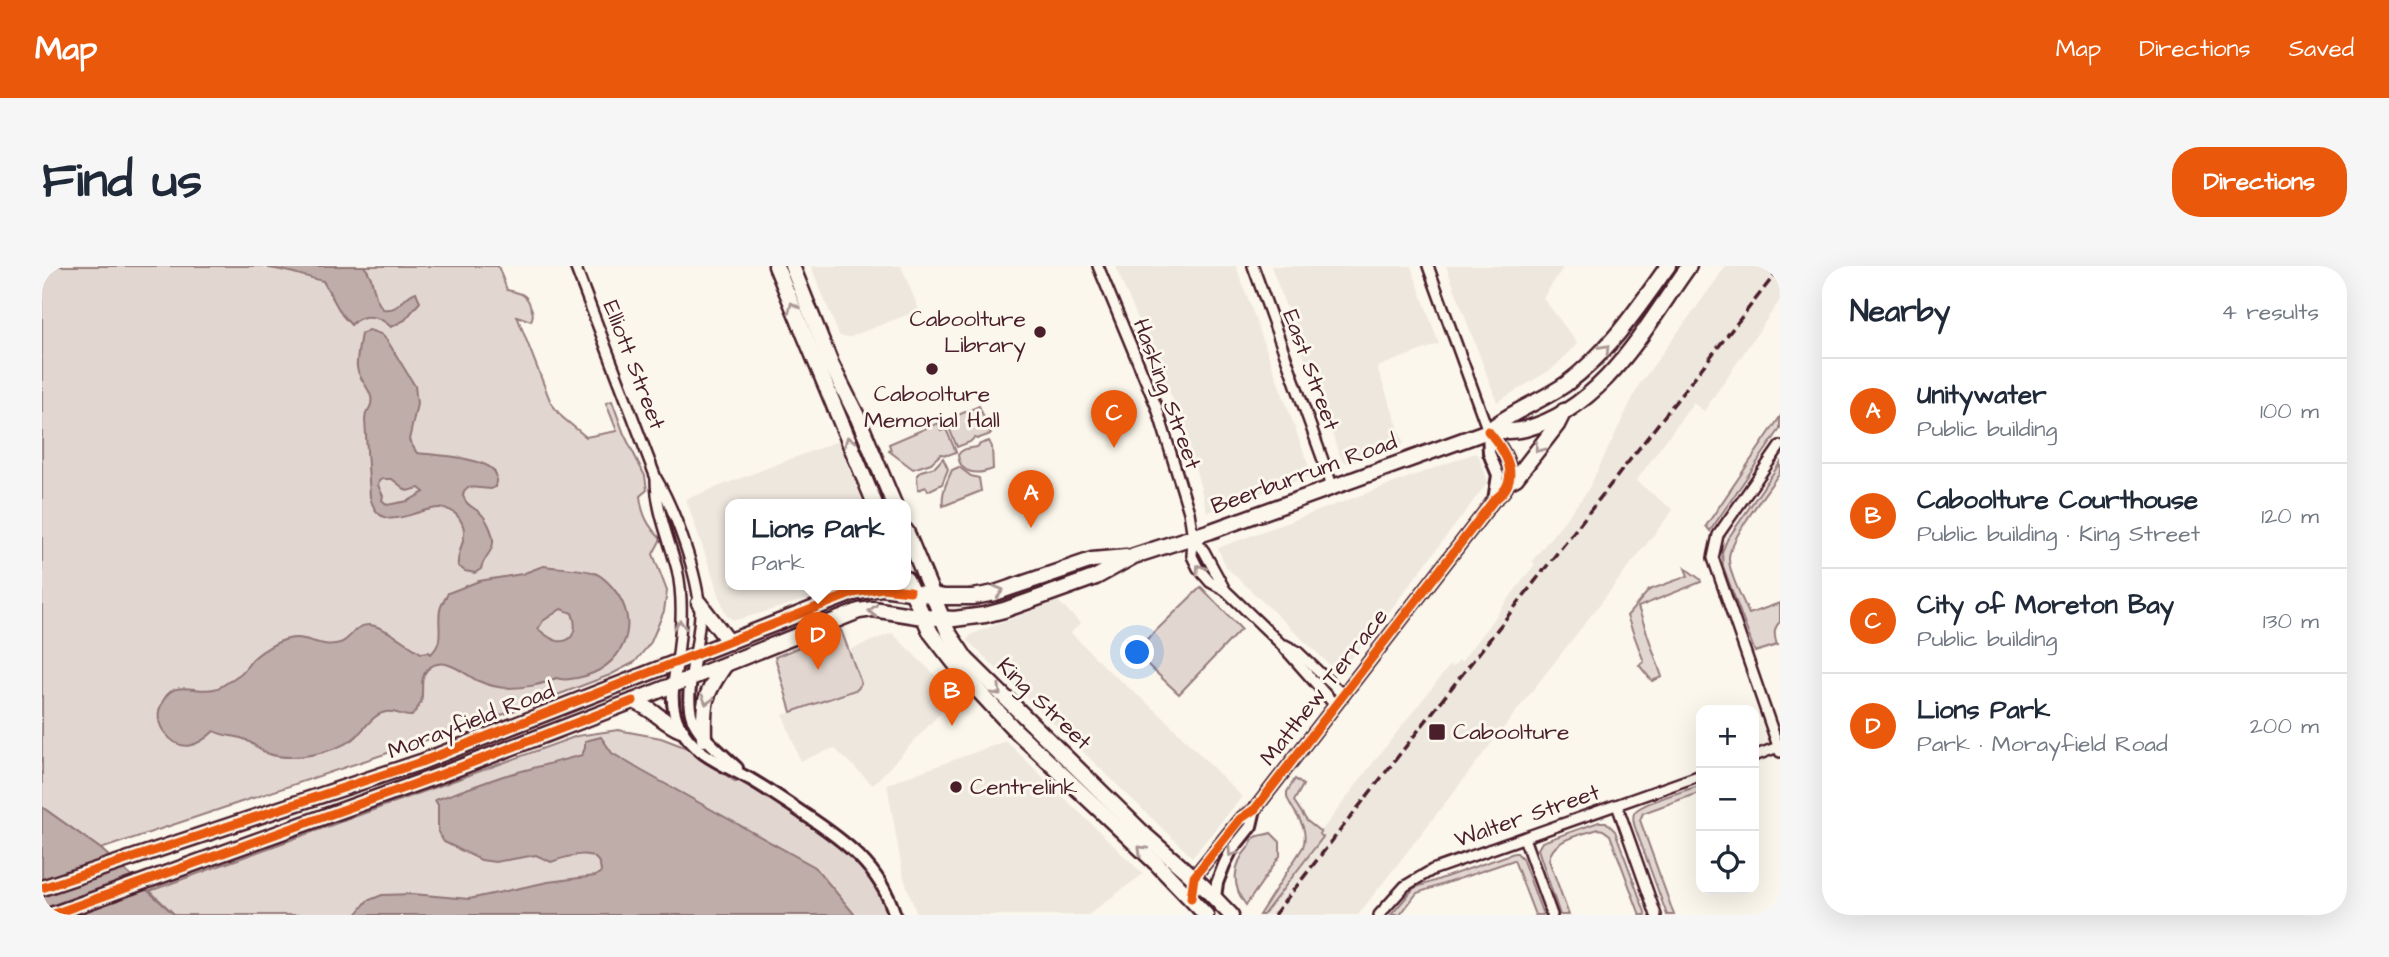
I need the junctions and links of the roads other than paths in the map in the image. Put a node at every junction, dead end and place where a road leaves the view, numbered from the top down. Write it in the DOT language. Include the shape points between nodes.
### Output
graph roads {
  1 [pos="575,266"];
  2 [pos="776,266"];
  3 [pos="792,266"];
  4 [pos="1098,266"];
  5 [pos="1253,266"];
  6 [pos="1428,266"];
  7 [pos="1668,266"];
  8 [pos="1689,266"];
  9 [pos="1564,411"];
  10 [pos="1488,431"];
  11 [pos="1780,446"];
  12 [pos="656,478"];
  13 [pos="1510,481"];
  14 [pos="1333,488"];
  15 [pos="873,499"];
  16 [pos="892,499"];
  17 [pos="1494,500"];
  18 [pos="1193,537"];
  19 [pos="911,545"];
  20 [pos="1134,556"];
  21 [pos="911,586"];
  22 [pos="870,590"];
  23 [pos="910,590"];
  24 [pos="932,595"];
  25 [pos="699,603"];
  26 [pos="923,617"];
  27 [pos="942,618"];
  28 [pos="729,642"];
  29 [pos="1280,643"];
  30 [pos="695,655"];
  31 [pos="677,662"];
  32 [pos="725,665"];
  33 [pos="691,678"];
  34 [pos="673,685"];
  35 [pos="1342,694"];
  36 [pos="633,701"];
  37 [pos="1334,704"];
  38 [pos="681,730"];
  39 [pos="704,738"];
  40 [pos="1779,749"];
  41 [pos="1759,755"];
  42 [pos="747,777"];
  43 [pos="1696,777"];
  44 [pos="1617,805"];
  45 [pos="1255,809"];
  46 [pos="1524,838"];
  47 [pos="1194,877"];
  48 [pos="42,888"];
  49 [pos="1215,897"];
  50 [pos="1191,898"];
  51 [pos="51,915"];
  52 [pos="895,915"];
  53 [pos="1206,915"];
  54 [pos="1231,915"];
  55 [pos="1379,915"];
  56 [pos="1552,915"];
  57 [pos="1656,915"];
  1 -- 12 [label="street, Elliott Street"];
  15 -- 2 [label="main road, one-way"];
  3 -- 16 [label="main road"];
  4 -- 18 [label="street, Hasking Street" via="1157,408"];
  5 -- 14 [label="street, East Street"];
  6 -- 10 [label="street"];
  10 -- 7 [label="main road, Beerburrum Road, one-way" via="1504,417 1553,392 1594,360 1620,333"];
  8 -- 9 [label="main road, Beerburrum Road" via="1614,370"];
  9 -- 10 [label="main road, Beerburrum Road" via="1525,429"];
  9 -- 13 [label="main road, one-way"];
  10 -- 13 [label="street" via="1502,448"];
  10 -- 14 [label="main road, Beerburrum Road"];
  10 -- 17 [label="street" via="1489,453 1498,475"];
  11 -- 40 [label="street" via="1718,535 1713,558"];
  12 -- 25 [label="street, Elliott Street" via="688,556"];
  31 -- 12 [label="street, Elliott Street, one-way" via="680,587 656,498"];
  13 -- 17 [label="street, Matthew Terrace"];
  14 -- 18 [label="main road, Beerburrum Road"];
  17 -- 35 [label="street, Matthew Terrace"];
  18 -- 20 [label="main road, Beerburrum Road"];
  18 -- 29 [label="street" via="1225,590"];
  19 -- 24 [label="main road, King Street"];
  24 -- 20 [label="main road, Beerburrum Road, one-way" via="995,593 1092,560"];
  20 -- 27 [label="main road, Beerburrum Road" via="1096,577 1004,610"];
  21 -- 24 [label="main road, Morayfield Road"];
  22 -- 28 [label="main road, Morayfield Road"];
  23 -- 26 [label="main road, King Street"];
  24 -- 27 [label="main road, King Street"];
  25 -- 28 [label="main road"];
  25 -- 30 [label="street, Elliott Street"];
  26 -- 27 [label="main road, Morayfield Road"];
  26 -- 32 [label="main road, Morayfield Road, one-way" via="862,610"];
  50 -- 26 [label="main road, King Street, one-way" via="1013,728 949,658"];
  27 -- 47 [label="main road, King Street, one-way" via="957,648 976,670 1153,843"];
  28 -- 30 [label="main road, Morayfield Road"];
  29 -- 35 [label="street" via="1298,652"];
  29 -- 37 [label="street"];
  30 -- 31 [label="main road, Morayfield Road"];
  30 -- 33 [label="street"];
  31 -- 34 [label="street"];
  31 -- 48 [label="main road, Morayfield Road" via="421,762"];
  32 -- 33 [label="main road, Morayfield Road"];
  32 -- 39 [label="main road, one-way" via="704,702"];
  33 -- 34 [label="main road, Morayfield Road"];
  33 -- 39 [label="street" via="691,713"];
  34 -- 36 [label="main road, Morayfield Road"];
  34 -- 38 [label="street" via="673,710"];
  35 -- 37 [label="street, Matthew Terrace"];
  36 -- 38 [label="main road"];
  36 -- 51 [label="main road, Morayfield Road"];
  37 -- 45 [label="street, Matthew Terrace"];
  38 -- 42 [label="street" via="702,752"];
  39 -- 42 [label="street"];
  40 -- 41 [label="street"];
  42 -- 52 [label="street" via="860,855 877,876"];
  43 -- 44 [label="street, Walter Street"];
  44 -- 46 [label="street, Walter Street"];
  44 -- 57 [label="street"];
  45 -- 47 [label="street, Matthew Terrace" via="1240,818"];
  45 -- 49 [label="street, Matthew Terrace, one-way" via="1251,826 1224,865"];
  46 -- 55 [label="street, Walter Street" via="1418,877"];
  46 -- 56 [label="street"];
  47 -- 49 [label="main road, King Street"];
  47 -- 50 [label="street, Matthew Terrace"];
  49 -- 54 [label="main road, King Street"];
  50 -- 53 [label="main road, King Street"];
}
